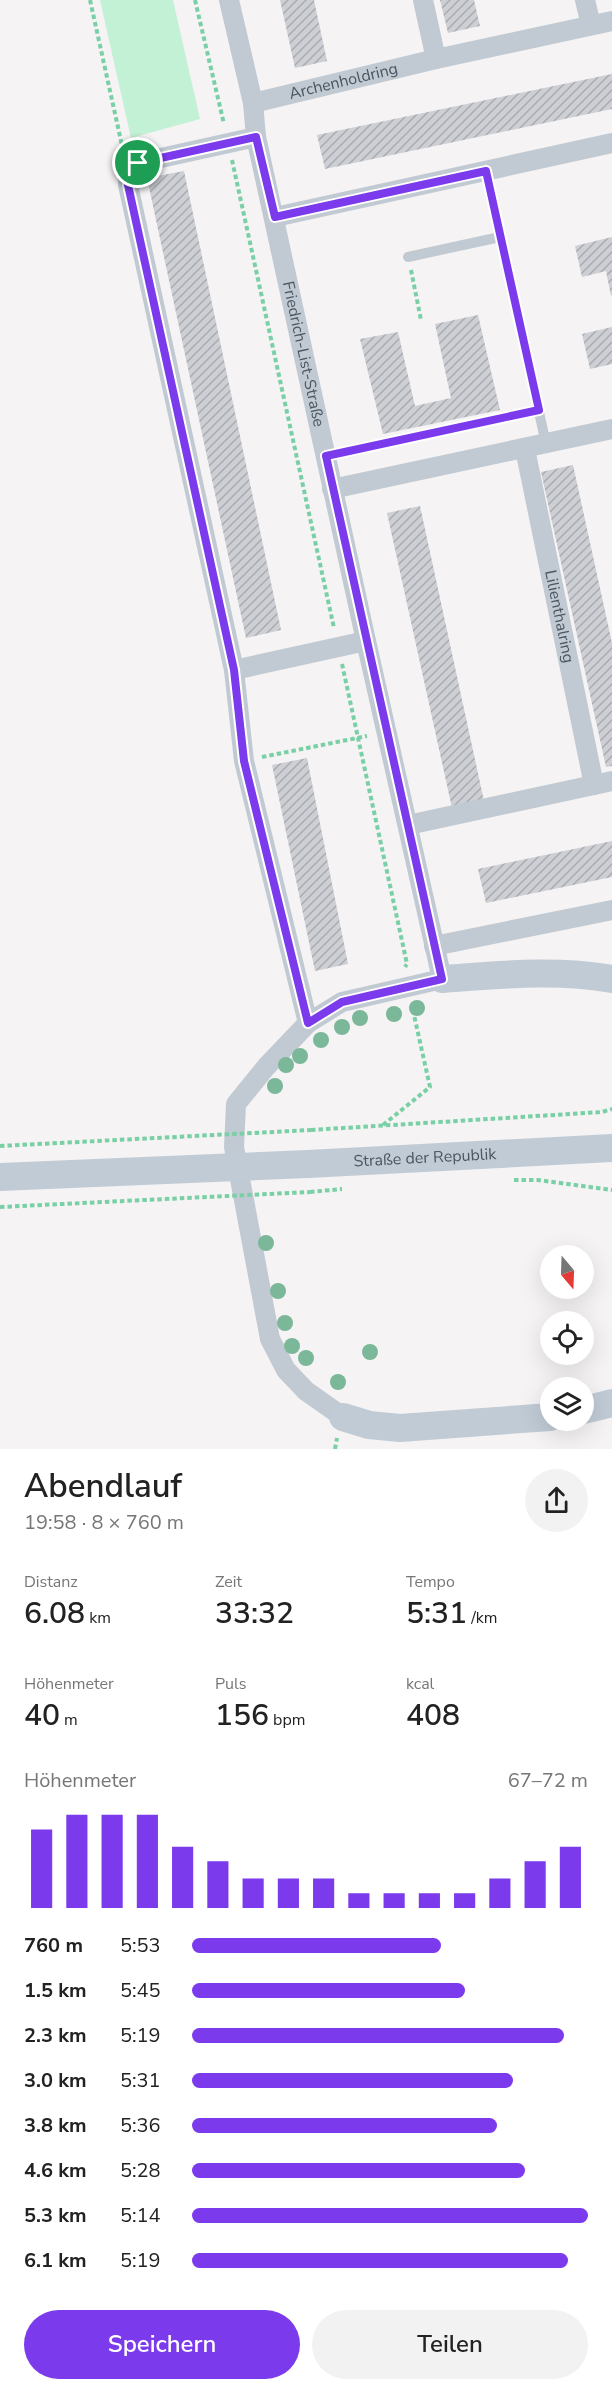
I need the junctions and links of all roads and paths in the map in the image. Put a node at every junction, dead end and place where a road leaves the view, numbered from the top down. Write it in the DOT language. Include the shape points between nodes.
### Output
graph roads {
  1 [pos="90,0"];
  2 [pos="195,0"];
  3 [pos="229,0"];
  4 [pos="423,0"];
  5 [pos="585,0"];
  6 [pos="612,21"];
  7 [pos="591,25"];
  8 [pos="436,59"];
  9 [pos="252,103"];
  10 [pos="256,137"];
  11 [pos="228,143"];
  12 [pos="612,143"];
  13 [pos="128,171"];
  14 [pos="486,171"];
  15 [pos="275,217"];
  16 [pos="500,237"];
  17 [pos="408,257"];
  18 [pos="421,320"];
  19 [pos="539,410"];
  20 [pos="612,429"];
  21 [pos="546,444"];
  22 [pos="525,449"];
  23 [pos="326,456"];
  24 [pos="332,489"];
  25 [pos="366,641"];
  26 [pos="338,648"];
  27 [pos="234,670"];
  28 [pos="386,732"];
  29 [pos="358,737"];
  30 [pos="244,761"];
  31 [pos="603,783"];
  32 [pos="408,825"];
  33 [pos="612,910"];
  34 [pos="434,946"];
  35 [pos="405,979"];
  36 [pos="442,979"];
  37 [pos="612,979"];
  38 [pos="308,1023"];
  39 [pos="612,1109"];
  40 [pos="383,1125"];
  41 [pos="0,1146"];
  42 [pos="608,1149"];
  43 [pos="0,1177"];
  44 [pos="504,1180"];
  45 [pos="345,1189"];
  46 [pos="612,1190"];
  47 [pos="0,1207"];
  48 [pos="612,1403"];
  49 [pos="594,1408"];
  50 [pos="343,1417"];
  51 [pos="540,1418"];
  1 -- 13 [label="path"];
  2 -- 11 [label="path"];
  3 -- 9 [label="street, Friedrich-List-Straße"];
  4 -- 8 [label="street"];
  5 -- 7 [label="street"];
  6 -- 7 [label="street, Archenholdring"];
  7 -- 8 [label="street, Archenholdring"];
  8 -- 9 [label="street, Archenholdring"];
  9 -- 10 [label="street, Friedrich-List-Straße"];
  10 -- 11 [label="street"];
  10 -- 15 [label="street, Friedrich-List-Straße"];
  11 -- 13 [label="street" via="138,163"];
  11 -- 26 [label="path"];
  12 -- 14 [label="street"];
  13 -- 27 [label="street"];
  14 -- 15 [label="street"];
  14 -- 16 [label="lane"];
  15 -- 23 [label="street, Friedrich-List-Straße"];
  16 -- 17 [label="lane"];
  16 -- 19 [label="lane"];
  17 -- 18 [label="path"];
  19 -- 21 [label="lane"];
  19 -- 23 [label="path"];
  20 -- 21 [label="street"];
  21 -- 22 [label="street"];
  22 -- 24 [label="street"];
  22 -- 31 [label="street, Lilienthalring"];
  23 -- 24 [label="street, Friedrich-List-Straße"];
  24 -- 25 [label="street, Friedrich-List-Straße"];
  25 -- 26 [label="street"];
  25 -- 28 [label="street, Friedrich-List-Straße"];
  26 -- 27 [label="street"];
  26 -- 29 [label="path"];
  27 -- 30 [label="street"];
  28 -- 29 [label="path"];
  28 -- 32 [label="street, Friedrich-List-Straße"];
  29 -- 30 [label="path"];
  29 -- 35 [label="path" via="407,964"];
  30 -- 38 [label="street"];
  31 -- 32 [label="street, Lilienthalring"];
  32 -- 34 [label="street, Friedrich-List-Straße"];
  33 -- 34 [label="street"];
  34 -- 36 [label="street, Friedrich-List-Straße"];
  35 -- 36 [label="street"];
  35 -- 38 [label="street" via="342,1002"];
  35 -- 40 [label="path" via="430,1087"];
  36 -- 37 [label="main road" via="580,973"];
  38 -- 50 [label="street" via="236,1104 234,1147 270,1339 286,1370 306,1391"];
  39 -- 40 [label="path"];
  40 -- 41 [label="path, bridge"];
  42 -- 43 [label="main road, Straße der Republik, bridge"];
  44 -- 46 [label="path" via="538,1180"];
  45 -- 47 [label="path, bridge"];
  48 -- 49 [label="main road"];
  50 -- 51 [label="main road" via="400,1428"];
}
